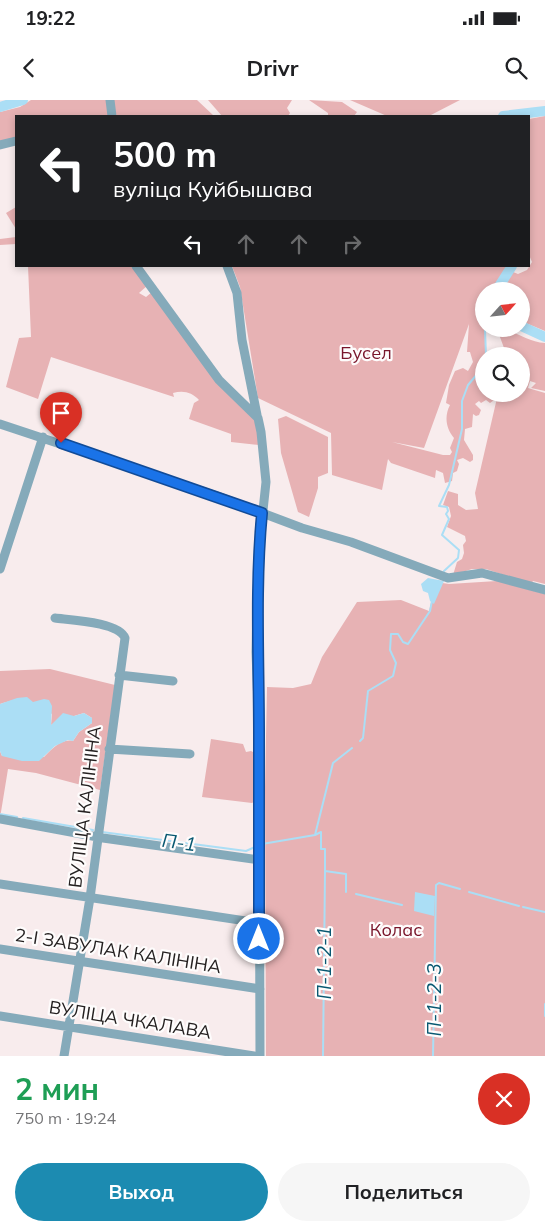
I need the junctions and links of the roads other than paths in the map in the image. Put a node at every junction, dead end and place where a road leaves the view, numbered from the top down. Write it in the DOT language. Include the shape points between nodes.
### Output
graph roads {
  1 [pos="110,100"];
  2 [pos="112,115"];
  3 [pos="15,141"];
  4 [pos="0,145"];
  5 [pos="137,267"];
  6 [pos="227,267"];
  7 [pos="258,418"];
  8 [pos="0,424"];
  9 [pos="43,437"];
  10 [pos="262,513"];
  11 [pos="0,569"];
  12 [pos="545,590"];
  13 [pos="55,618"];
  14 [pos="119,675"];
  15 [pos="173,681"];
  16 [pos="109,749"];
  17 [pos="190,754"];
  18 [pos="0,819"];
  19 [pos="97,837"];
  20 [pos="259,860"];
  21 [pos="0,884"];
  22 [pos="90,898"];
  23 [pos="259,923"];
  24 [pos="0,949"];
  25 [pos="79,961"];
  26 [pos="260,989"];
  27 [pos="0,1016"];
  28 [pos="68,1027"];
  29 [pos="64,1056"];
  30 [pos="254,1056"];
  31 [pos="260,1056"];
  1 -- 2 [label="street"];
  3 -- 4 [label="street"];
  5 -- 7 [label="street" via="219,380"];
  6 -- 7 [label="street" via="236,293"];
  7 -- 10 [label="street" via="266,465"];
  8 -- 9 [label="street"];
  9 -- 10 [label="street"];
  9 -- 11 [label="street"];
  10 -- 12 [label="street" via="442,576 455,578 482,573"];
  10 -- 20 [label="street" via="256,652"];
  13 -- 14 [label="street, ВУЛІЦА КАЛІНІНА" via="90,622 122,632 125,641"];
  14 -- 15 [label="street"];
  14 -- 16 [label="street, ВУЛІЦА КАЛІНІНА"];
  16 -- 17 [label="street"];
  16 -- 19 [label="street, ВУЛІЦА КАЛІНІНА"];
  18 -- 19 [label="street"];
  19 -- 20 [label="street"];
  19 -- 22 [label="street, ВУЛІЦА КАЛІНІНА"];
  20 -- 23 [label="street"];
  21 -- 22 [label="street"];
  22 -- 23 [label="street"];
  22 -- 25 [label="street, ВУЛІЦА КАЛІНІНА"];
  23 -- 26 [label="street"];
  24 -- 25 [label="street, 2-І ЗАВУЛАК КАЛІНІНА"];
  25 -- 26 [label="street, 2-І ЗАВУЛАК КАЛІНІНА"];
  25 -- 28 [label="street, ВУЛІЦА КАЛІНІНА"];
  26 -- 31 [label="street"];
  27 -- 28 [label="street, ВУЛІЦА ЧКАЛАВА"];
  28 -- 29 [label="street, ВУЛІЦА КАЛІНІНА"];
  28 -- 30 [label="street, ВУЛІЦА ЧКАЛАВА"];
}
